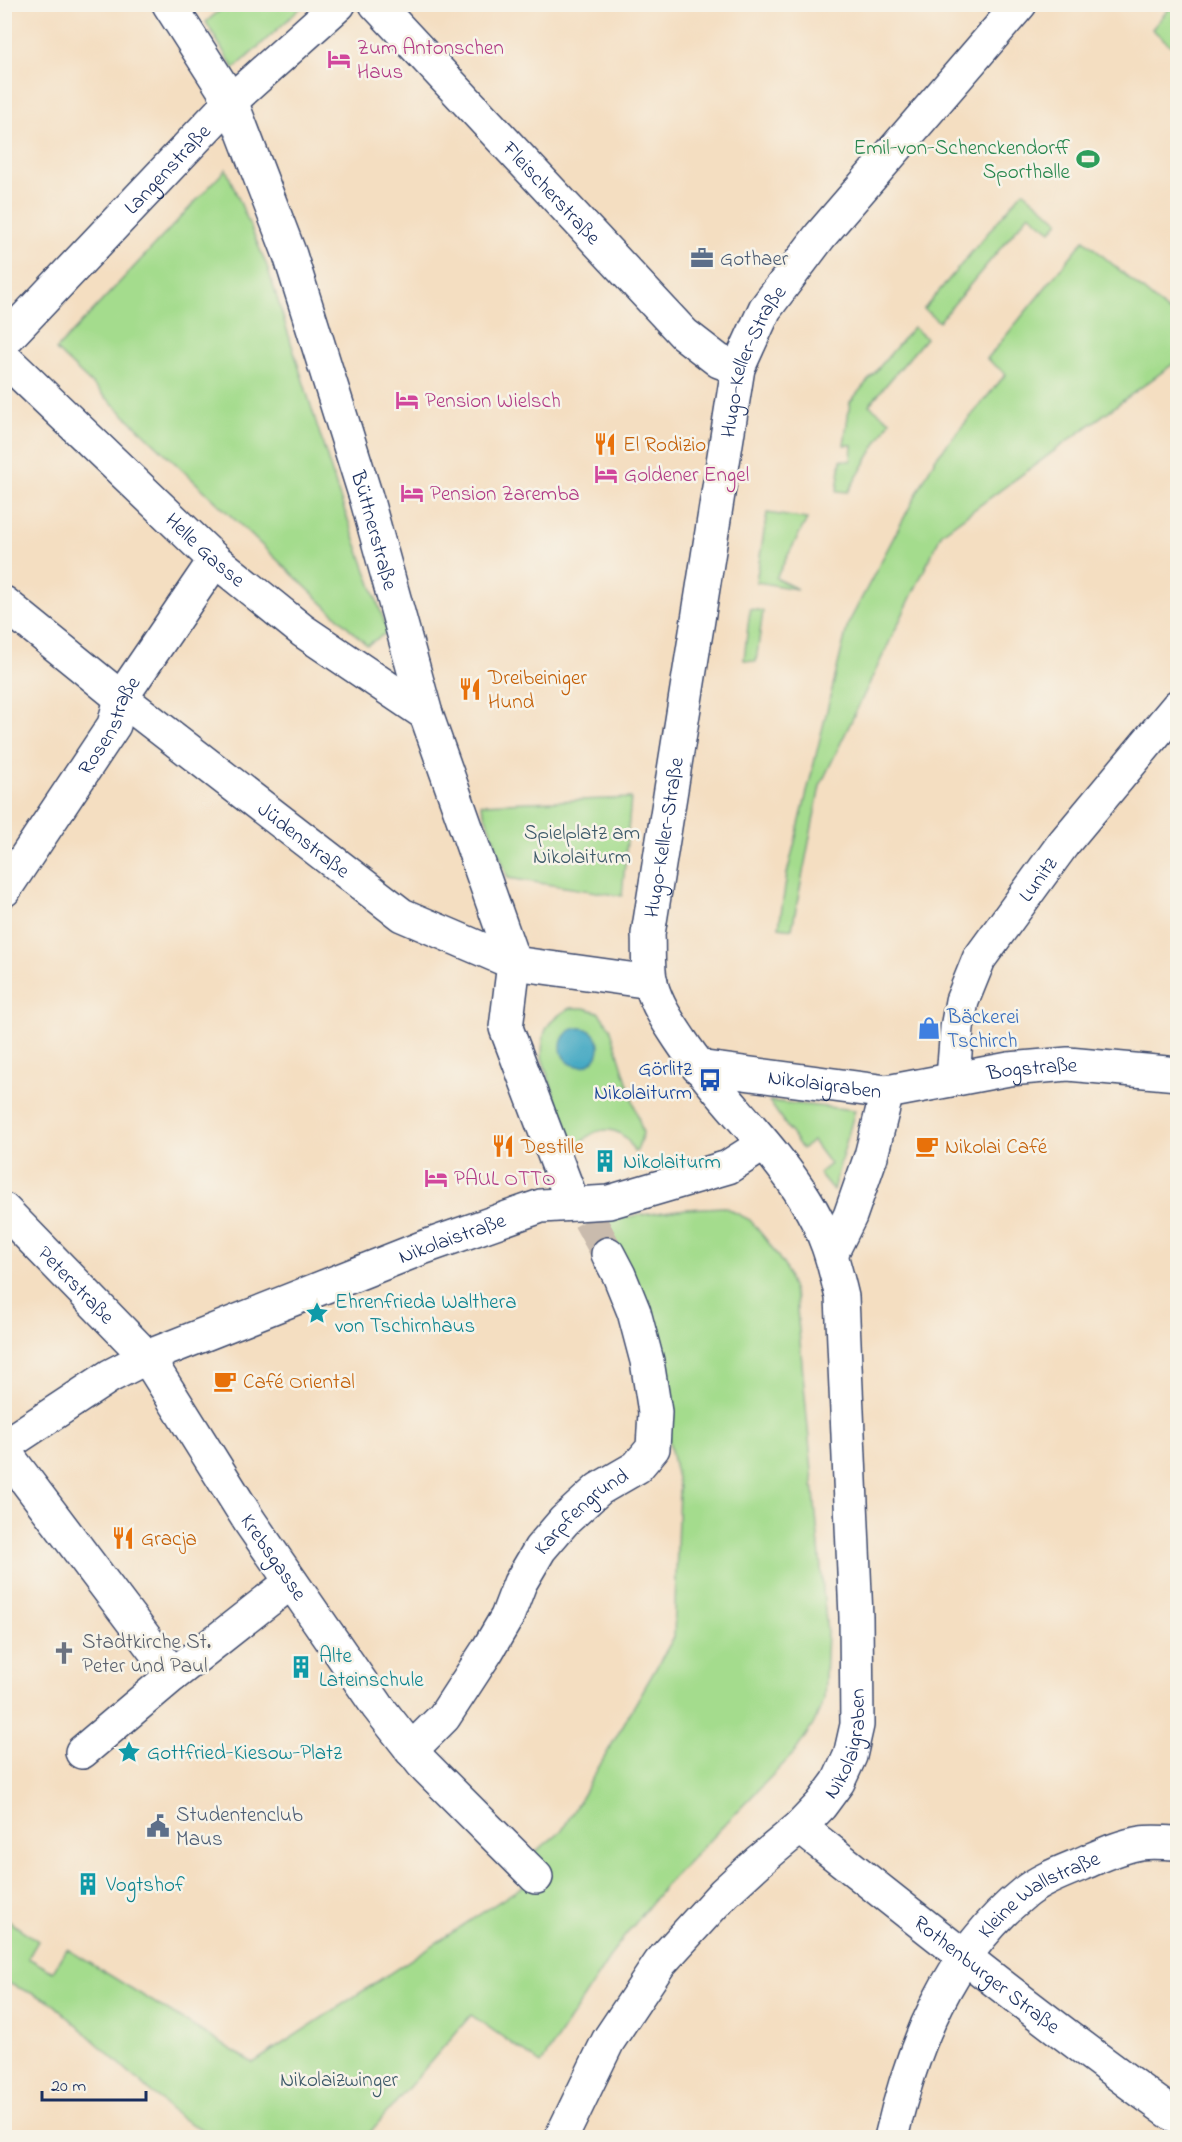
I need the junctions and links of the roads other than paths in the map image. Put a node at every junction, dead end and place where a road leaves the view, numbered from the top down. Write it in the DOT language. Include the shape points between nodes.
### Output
graph roads {
  1 [pos="169,4"];
  2 [pos="339,4"];
  3 [pos="376,4"];
  4 [pos="1020,4"];
  5 [pos="231,101"];
  6 [pos="11,322"];
  7 [pos="4,358"];
  8 [pos="738,368"];
  9 [pos="215,560"];
  10 [pos="4,603"];
  11 [pos="121,698"];
  12 [pos="1178,706"];
  13 [pos="426,714"];
  14 [pos="4,890"];
  15 [pos="514,963"];
  16 [pos="651,982"];
  17 [pos="698,1067"];
  18 [pos="1178,1074"];
  19 [pos="953,1078"];
  20 [pos="887,1092"];
  21 [pos="764,1144"];
  22 [pos="581,1209"];
  23 [pos="4,1210"];
  24 [pos="832,1252"];
  25 [pos="608,1254"];
  26 [pos="147,1357"];
  27 [pos="4,1449"];
  28 [pos="291,1582"];
  29 [pos="173,1675"];
  30 [pos="411,1750"];
  31 [pos="82,1752"];
  32 [pos="800,1827"];
  33 [pos="1178,1843"];
  34 [pos="536,1877"];
  35 [pos="963,1957"];
  36 [pos="1178,2118"];
  37 [pos="561,2138"];
  38 [pos="891,2138"];
  1 -- 5 [label="street, Büttnerstraße"];
  2 -- 5 [label="street, Langenstraße"];
  3 -- 8 [label="street, Fleischerstraße" via="684,334 719,361"];
  4 -- 8 [label="street, Hugo-Keller-Straße" via="820,236 765,309"];
  5 -- 6 [label="street, Langenstraße"];
  5 -- 13 [label="street, Büttnerstraße" via="290,255 366,497"];
  7 -- 9 [label="street, Helle Gasse"];
  8 -- 16 [label="street, Hugo-Keller-Straße" via="648,934"];
  9 -- 11 [label="street, Rosenstraße"];
  9 -- 13 [label="street, Helle Gasse" via="303,631"];
  10 -- 11 [label="street, Jüdenstraße"];
  11 -- 14 [label="street, Rosenstraße" via="114,725"];
  11 -- 15 [label="street, Jüdenstraße" via="402,915"];
  12 -- 19 [label="street, Lunitz" via="1063,844 979,959 962,1000"];
  13 -- 15 [label="street, Büttnerstraße"];
  15 -- 16 [label="street, Jüdenstraße"];
  15 -- 22 [label="street" via="506,1028"];
  16 -- 17 [label="street, Nikolaigraben" via="662,1012"];
  17 -- 20 [label="street, Nikolaigraben"];
  17 -- 21 [label="street, Nikolaigraben"];
  18 -- 19 [label="street, Bogstraße" via="1068,1064 1009,1068"];
  19 -- 20 [label="street, Bogstraße"];
  20 -- 24 [label="street, Nikolaigraben" via="854,1206"];
  21 -- 22 [label="street, Nikolaistraße" via="728,1167"];
  21 -- 24 [label="street, Nikolaigraben" via="804,1197"];
  22 -- 26 [label="street, Nikolaistraße" via="541,1206 422,1248"];
  23 -- 26 [label="street, Peterstraße"];
  24 -- 32 [label="street, Nikolaigraben" via="842,1297 858,1725 838,1782"];
  25 -- 30 [label="street, Karpfengrund" via="633,1312 647,1361 655,1412 653,1448 637,1467 599,1489 540,1549 488,1651 444,1717"];
  26 -- 27 [label="street, Nikolaistraße" via="110,1376"];
  26 -- 28 [label="street, Krebsgasse"];
  27 -- 29 [label="street"];
  28 -- 29 [label="street"];
  28 -- 30 [label="street, Krebsgasse"];
  29 -- 31 [label="street"];
  30 -- 34 [label="street, Krebsgasse"];
  32 -- 35 [label="street, Rothenburger Straße"];
  32 -- 37 [label="street, Nikolaigraben" via="724,1893 660,1963 608,2041"];
  33 -- 35 [label="street, Kleine Wallstraße" via="1142,1843 1058,1874 1025,1892"];
  35 -- 36 [label="street, Rothenburger Straße"];
  35 -- 38 [label="street, Kleine Wallstraße" via="922,2035"];
}
